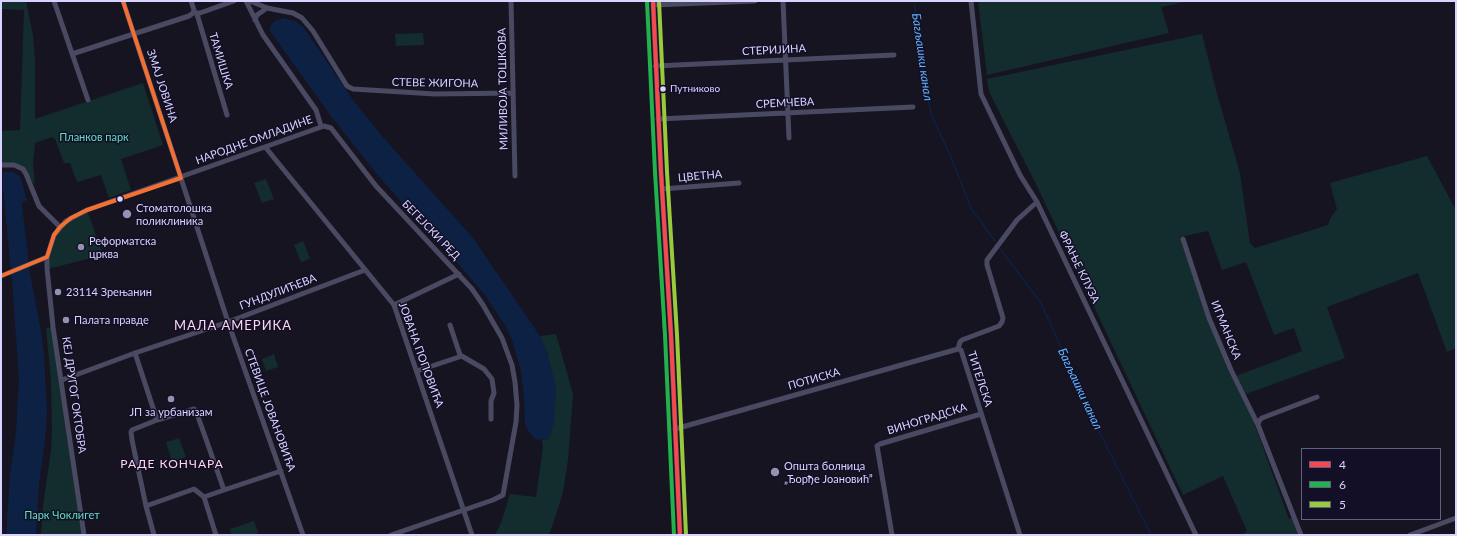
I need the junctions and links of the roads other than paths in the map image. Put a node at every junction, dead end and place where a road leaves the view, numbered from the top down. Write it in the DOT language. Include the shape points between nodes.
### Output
graph roads {
  1 [pos="54,1"];
  2 [pos="123,1"];
  3 [pos="191,1"];
  4 [pos="234,1"];
  5 [pos="246,1"];
  6 [pos="250,1"];
  7 [pos="511,1"];
  8 [pos="755,1"];
  9 [pos="783,1"];
  10 [pos="971,1"];
  11 [pos="724,2"];
  12 [pos="653,3"];
  13 [pos="267,8"];
  14 [pos="195,13"];
  15 [pos="255,20"];
  16 [pos="133,34"];
  17 [pos="72,54"];
  18 [pos="894,55"];
  19 [pos="786,60"];
  20 [pos="656,66"];
  21 [pos="513,93"];
  22 [pos="88,100"];
  23 [pos="913,107"];
  24 [pos="788,112"];
  25 [pos="227,115"];
  26 [pos="658,119"];
  27 [pos="321,126"];
  28 [pos="789,138"];
  29 [pos="266,148"];
  30 [pos="1,165"];
  31 [pos="515,176"];
  32 [pos="181,178"];
  33 [pos="739,183"];
  34 [pos="662,189"];
  35 [pos="1037,202"];
  36 [pos="60,227"];
  37 [pos="1183,239"];
  38 [pos="47,257"];
  39 [pos="365,270"];
  40 [pos="459,274"];
  41 [pos="1,276"];
  42 [pos="394,305"];
  43 [pos="228,322"];
  44 [pos="450,325"];
  45 [pos="958,349"];
  46 [pos="135,353"];
  47 [pos="462,356"];
  48 [pos="417,371"];
  49 [pos="62,380"];
  50 [pos="1317,397"];
  51 [pos="981,414"];
  52 [pos="491,419"];
  53 [pos="157,420"];
  54 [pos="1258,425"];
  55 [pos="675,429"];
  56 [pos="281,471"];
  57 [pos="224,490"];
  58 [pos="204,497"];
  59 [pos="146,506"];
  60 [pos="465,510"];
  61 [pos="1456,518"];
  62 [pos="84,535"];
  63 [pos="154,535"];
  64 [pos="216,535"];
  65 [pos="303,535"];
  66 [pos="391,535"];
  67 [pos="472,535"];
  68 [pos="680,535"];
  69 [pos="892,535"];
  70 [pos="1020,535"];
  71 [pos="1196,535"];
  72 [pos="1301,535"];
  73 [pos="1410,535"];
  1 -- 17 [label="street"];
  2 -- 16 [label="street, ЗМАЈ ЈОВИНА"];
  3 -- 14 [label="street, ТАМИШКА"];
  4 -- 14 [label="street"];
  5 -- 15 [label="street"];
  6 -- 13 [label="street"];
  7 -- 21 [label="street, МИЛИВОЈА ТОШКОВА"];
  8 -- 11 [label="street"];
  9 -- 19 [label="street"];
  10 -- 35 [label="street, ФРАЊЕ КЛУЗА" via="981,94 1020,175"];
  11 -- 12 [label="street"];
  12 -- 20 [label="street"];
  13 -- 15 [label="street" via="257,15"];
  13 -- 21 [label="street, СТЕВЕ ЖИГОНА" via="293,13 302,18 313,30 347,86 356,90 435,94"];
  14 -- 16 [label="street"];
  14 -- 25 [label="street, ТАМИШКА"];
  15 -- 27 [label="street" via="316,110"];
  16 -- 17 [label="street"];
  16 -- 32 [label="street, ЗМАЈ ЈОВИНА"];
  17 -- 22 [label="street"];
  18 -- 19 [label="street, СТЕРИЈИНА"];
  19 -- 20 [label="street, СТЕРИЈИНА"];
  19 -- 24 [label="street"];
  20 -- 26 [label="street"];
  21 -- 31 [label="street, МИЛИВОЈА ТОШКОВА"];
  23 -- 24 [label="street, СРЕМЧЕВА"];
  24 -- 26 [label="street, СРЕМЧЕВА"];
  24 -- 28 [label="street"];
  26 -- 34 [label="street"];
  27 -- 29 [label="street, НАРОДНЕ ОМЛАДИНЕ"];
  27 -- 40 [label="street, БЕГЕЈСКИ РЕД" via="331,128 376,186"];
  29 -- 32 [label="street, НАРОДНЕ ОМЛАДИНЕ"];
  29 -- 39 [label="street, ЈОВАНА ПОПОВИЋА"];
  30 -- 36 [label="street" via="14,165 23,169 39,206"];
  32 -- 36 [label="street, НАРОДНЕ ОМЛАДИНЕ" via="87,210"];
  32 -- 43 [label="street, СТЕВИЦЕ ЈОВАНОВИЋА"];
  33 -- 34 [label="street, ЦВЕТНА"];
  34 -- 55 [label="street"];
  35 -- 45 [label="street, ТИТЕЛСКА" via="1017,220 987,260 1002,322 999,326 962,340"];
  35 -- 71 [label="street, ФРАЊЕ КЛУЗА"];
  36 -- 38 [label="street, НАРОДНЕ ОМЛАДИНЕ" via="52,239"];
  37 -- 54 [label="street, ИГМАНСКА" via="1209,318"];
  38 -- 41 [label="street"];
  38 -- 49 [label="street, КЕЈ ДРУГОГ ОКТОБРА"];
  39 -- 42 [label="street, ЈОВАНА ПОПОВИЋА"];
  39 -- 43 [label="street, ГУНДУЛИЋЕВА"];
  40 -- 42 [label="street"];
  40 -- 60 [label="street, БЕГЕЈСКИ РЕД" via="483,305 502,338 512,365 517,405 502,495"];
  42 -- 48 [label="street, ЈОВАНА ПОПОВИЋА"];
  43 -- 46 [label="street, ГУНДУЛИЋЕВА"];
  43 -- 56 [label="street, СТЕВИЦЕ ЈОВАНОВИЋА"];
  44 -- 47 [label="street"];
  45 -- 51 [label="street, ТИТЕЛСКА" via="961,350"];
  45 -- 55 [label="street, ПОТИСКА"];
  46 -- 49 [label="street, ГУНДУЛИЋЕВА"];
  46 -- 53 [label="street"];
  47 -- 48 [label="street"];
  47 -- 52 [label="street" via="484,369 492,379 494,393 491,401"];
  48 -- 60 [label="street, ЈОВАНА ПОПОВИЋА"];
  49 -- 62 [label="street, КЕЈ ДРУГОГ ОКТОБРА"];
  50 -- 54 [label="street" via="1262,418"];
  51 -- 69 [label="street, ВИНОГРАДСКА" via="880,444 877,448"];
  51 -- 70 [label="street, ТИТЕЛСКА"];
  53 -- 57 [label="street" via="195,409"];
  53 -- 59 [label="street" via="134,428 131,432"];
  54 -- 72 [label="street, ИГМАНСКА"];
  55 -- 68 [label="street"];
  56 -- 57 [label="street"];
  56 -- 65 [label="street, СТЕВИЦЕ ЈОВАНОВИЋА"];
  57 -- 58 [label="street"];
  58 -- 59 [label="street" via="194,489"];
  58 -- 64 [label="street"];
  59 -- 63 [label="street"];
  60 -- 66 [label="street"];
  60 -- 67 [label="street, ЈОВАНА ПОПОВИЋА"];
  61 -- 73 [label="street"];
}
